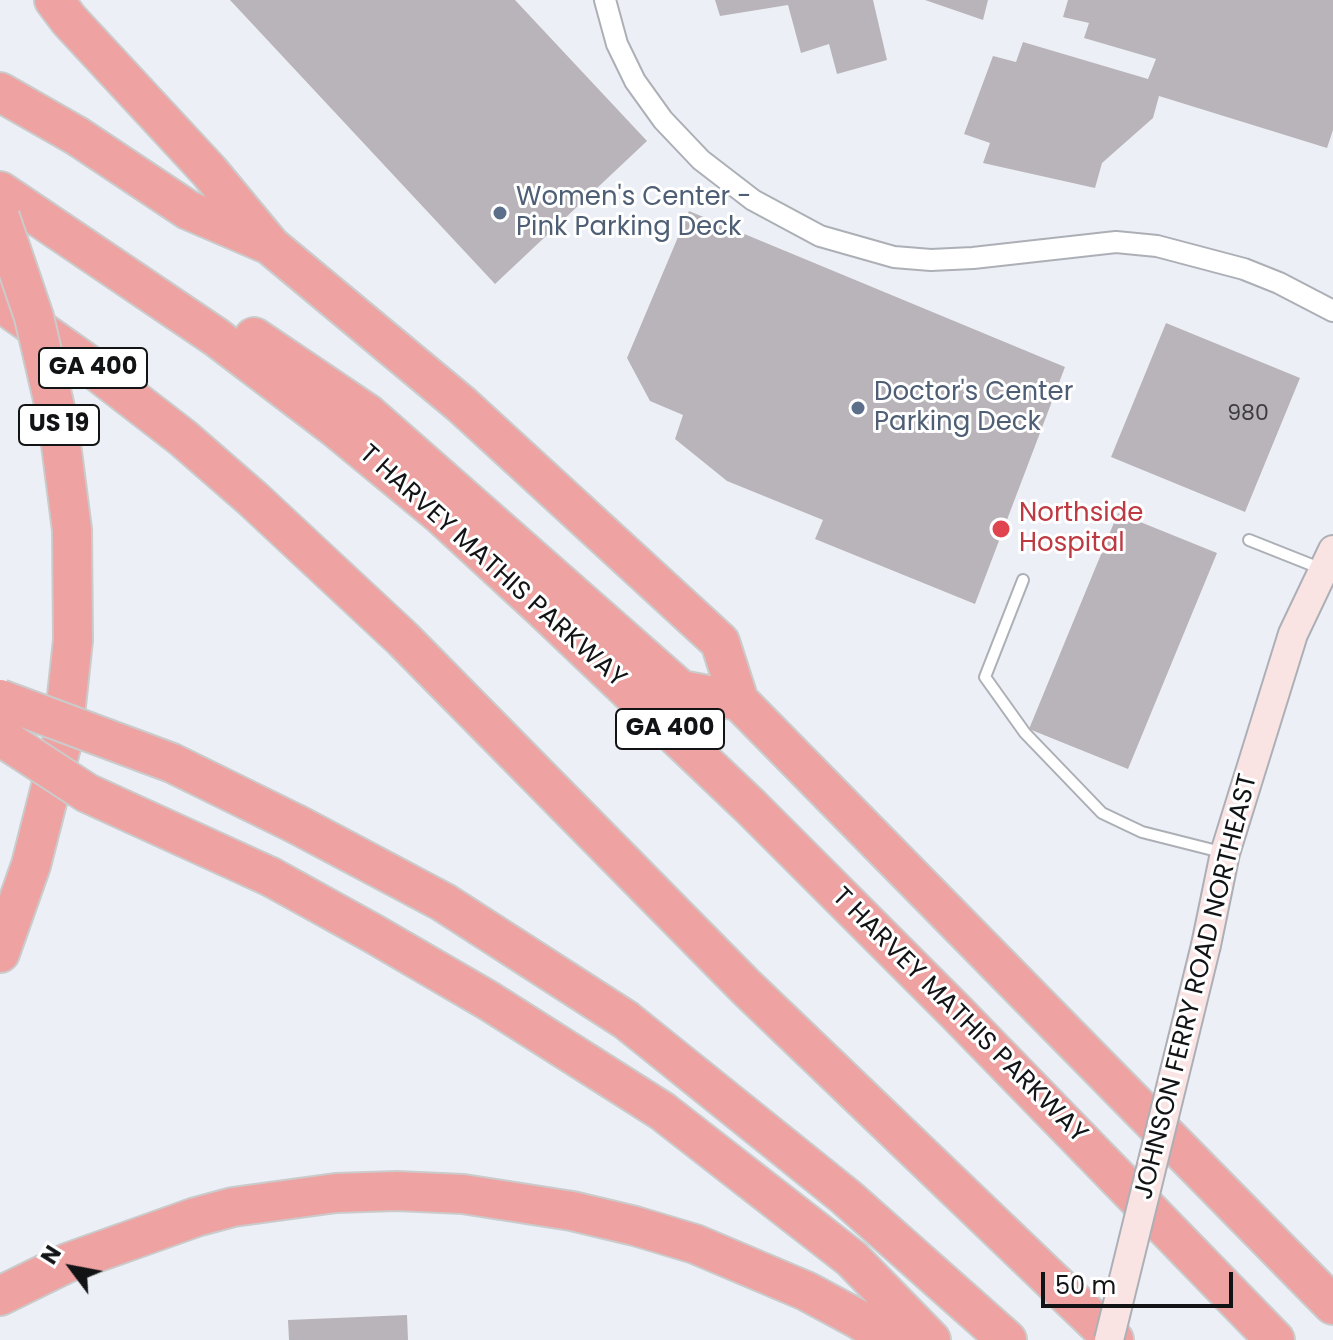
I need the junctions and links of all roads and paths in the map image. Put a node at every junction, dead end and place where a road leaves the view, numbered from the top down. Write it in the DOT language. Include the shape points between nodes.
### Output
graph roads {
  1 [pos="54,0"];
  2 [pos="605,0"];
  3 [pos="0,92"];
  4 [pos="0,191"];
  5 [pos="0,217"];
  6 [pos="271,246"];
  7 [pos="0,302"];
  8 [pos="1333,311"];
  9 [pos="1249,540"];
  10 [pos="1328,560"];
  11 [pos="1023,580"];
  12 [pos="0,699"];
  13 [pos="739,701"];
  14 [pos="0,737"];
  15 [pos="0,768"];
  16 [pos="87,793"];
  17 [pos="1225,853"];
  18 [pos="0,953"];
  19 [pos="0,1296"];
  20 [pos="1333,1305"];
  21 [pos="891,1340"];
  22 [pos="931,1340"];
  23 [pos="1007,1340"];
  24 [pos="1112,1340"];
  25 [pos="1275,1340"];
  1 -- 6 [label="highway"];
  2 -- 8 [label="street" via="617,44 635,81 671,128 701,160 753,200 820,236 894,257 931,260 1116,242 1157,246 1244,269"];
  3 -- 6 [label="highway" via="188,210"];
  4 -- 13 [label="highway" via="196,301 334,390 368,414 681,690"];
  4 -- 25 [label="highway, T HARVEY MATHIS PARKWAY / GA 400" via="216,337 440,514 751,807"];
  5 -- 18 [label="highway, US 19, bridge" via="34,317 58,421 72,530 73,640 62,743 31,865"];
  6 -- 13 [label="highway" via="462,405 720,642"];
  7 -- 24 [label="highway, GA 400" via="183,438 265,510 403,639 746,987"];
  9 -- 10 [label="lane"];
  10 -- 17 [label="main road, JOHNSON FERRY ROAD NORTHEAST" via="1293,634"];
  11 -- 17 [label="lane" via="985,677 1025,733 1102,813 1142,832"];
  12 -- 23 [label="highway, bridge" via="172,763 443,902 626,1020 846,1197"];
  13 -- 20 [label="highway"];
  14 -- 16 [label="highway, bridge"];
  15 -- 16 [label="highway, bridge"];
  16 -- 22 [label="highway, bridge" via="271,877 489,1001 662,1111 852,1259"];
  17 -- 24 [label="main road, JOHNSON FERRY ROAD NORTHEAST, bridge"];
  19 -- 21 [label="highway" via="67,1263 233,1207 336,1193 463,1194 572,1211 695,1244 806,1291"];
}
